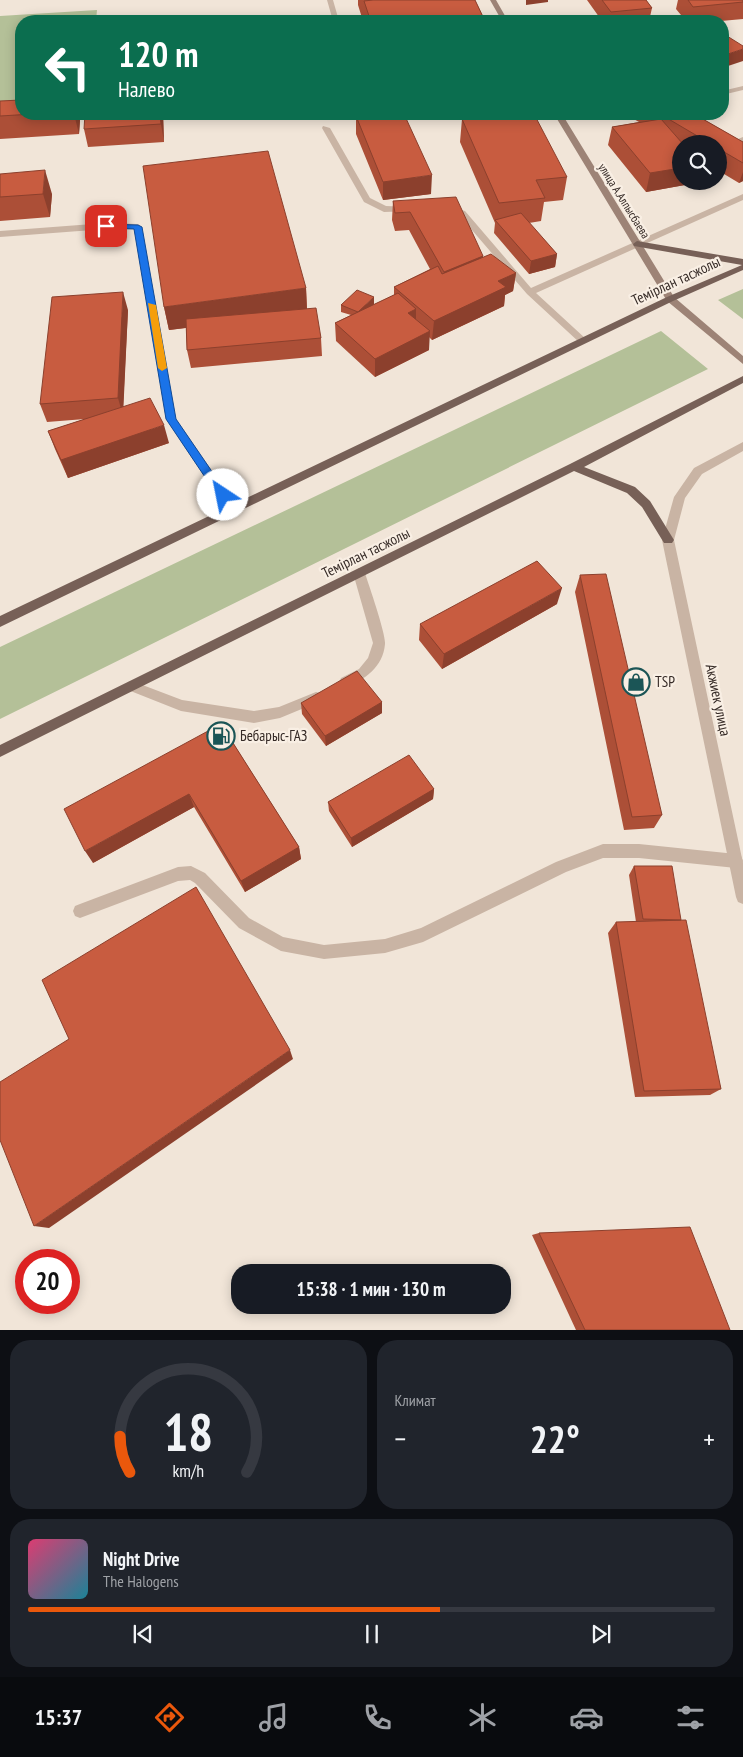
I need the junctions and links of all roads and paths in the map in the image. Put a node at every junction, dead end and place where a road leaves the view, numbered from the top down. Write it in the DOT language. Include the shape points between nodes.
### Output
graph roads {
  1 [pos="330,0"];
  2 [pos="493,0"];
  3 [pos="334,15"];
  4 [pos="502,15"];
  5 [pos="743,88"];
  6 [pos="729,91"];
  7 [pos="562,120"];
  8 [pos="326,128"];
  9 [pos="743,139"];
  10 [pos="743,154"];
  11 [pos="743,196"];
  12 [pos="420,209"];
  13 [pos="438,209"];
  14 [pos="0,234"];
  15 [pos="636,244"];
  16 [pos="743,262"];
  17 [pos="743,267"];
  18 [pos="530,292"];
  19 [pos="670,300"];
  20 [pos="584,341"];
  21 [pos="743,361"];
  22 [pos="743,379"];
  23 [pos="743,446"];
  24 [pos="574,467"];
  25 [pos="233,510"];
  26 [pos="668,540"];
  27 [pos="360,573"];
  28 [pos="0,622"];
  29 [pos="132,686"];
  30 [pos="0,751"];
  31 [pos="736,861"];
  32 [pos="743,897"];
  33 [pos="80,911"];
  1 -- 3 [label="street"];
  2 -- 4 [label="street"];
  5 -- 6 [label="street"];
  7 -- 15 [label="street, улица А.Алпысбаева"];
  8 -- 12 [label="street" via="367,200 384,209"];
  9 -- 10 [label="street" via="723,142"];
  11 -- 15 [label="street"];
  13 -- 18 [label="street" via="462,214"];
  14 -- 25 [label="street" via="106,226 138,227 171,419"];
  15 -- 16 [label="main road"];
  15 -- 18 [label="street"];
  15 -- 19 [label="street, улица А.Алпысбаева"];
  17 -- 19 [label="main road, Темірлан тасжолы"];
  18 -- 20 [label="street"];
  19 -- 20 [label="main road, Темірлан тасжолы"];
  19 -- 21 [label="street, улица А.Алпысбаева"];
  20 -- 25 [label="main road, Темірлан тасжолы"];
  22 -- 24 [label="main road, Темірлан тасжолы"];
  23 -- 26 [label="street" via="698,471 680,497"];
  24 -- 26 [label="main road" via="631,490 646,504"];
  24 -- 27 [label="main road, Темірлан тасжолы"];
  25 -- 28 [label="main road, Темірлан тасжолы"];
  26 -- 31 [label="street, Акжиек улица"];
  27 -- 29 [label="main road, Темірлан тасжолы"];
  27 -- 29 [label="street" via="379,643 374,660 363,673 305,703 254,717 181,706"];
  29 -- 30 [label="main road, Темірлан тасжолы"];
  31 -- 32 [label="street, Акжиек улица"];
  31 -- 33 [label="street" via="639,851 603,851 561,867 423,935 385,946 324,952 281,944 266,936 244,923 200,878 191,874 178,874"];
}
